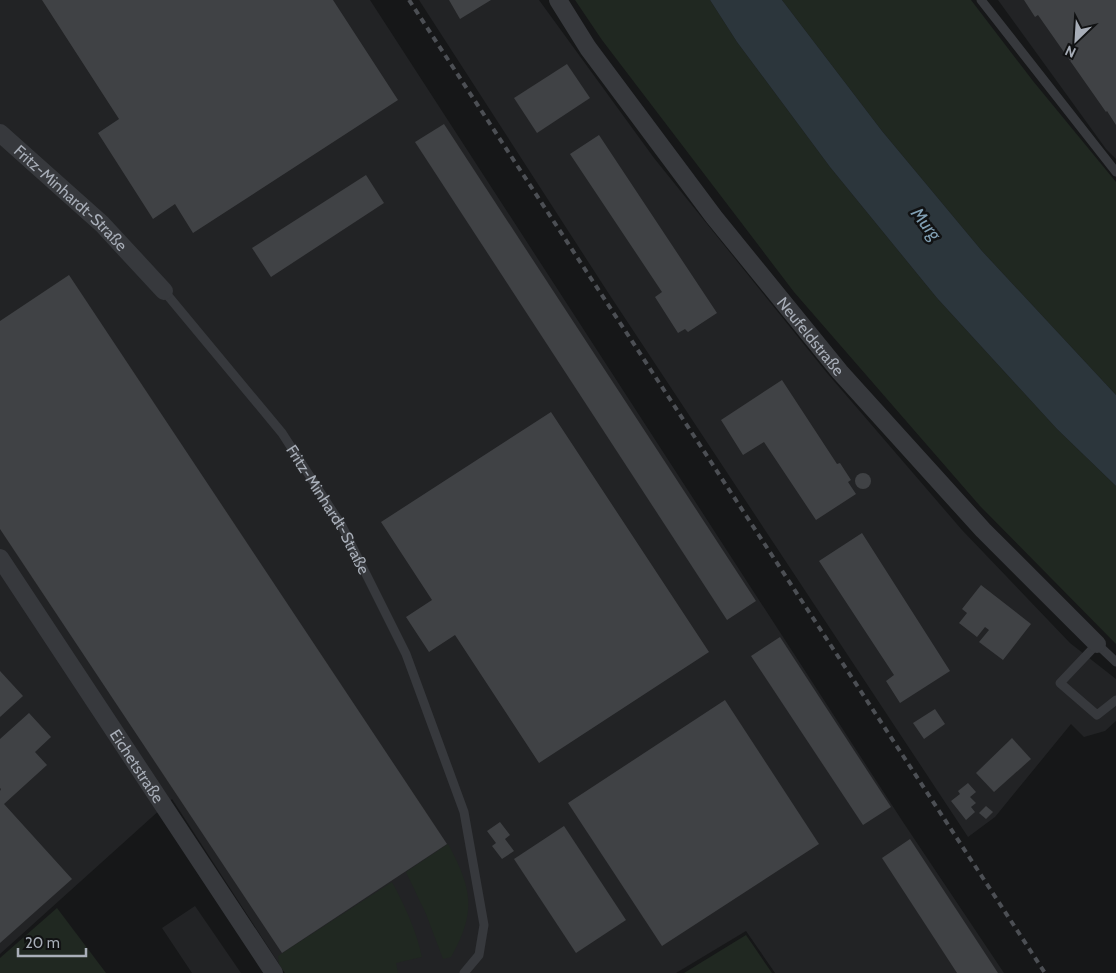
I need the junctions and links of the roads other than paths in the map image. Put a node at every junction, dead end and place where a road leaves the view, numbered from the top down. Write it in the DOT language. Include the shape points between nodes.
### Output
graph roads {
  1 [pos="558,0"];
  2 [pos="981,0"];
  3 [pos="0,133"];
  4 [pos="1116,172"];
  5 [pos="164,291"];
  6 [pos="0,558"];
  7 [pos="1097,644"];
  8 [pos="1116,662"];
  9 [pos="1116,700"];
  10 [pos="274,973"];
  11 [pos="464,973"];
  1 -- 7 [label="street, Neufeldstraße" via="588,48 714,218 840,372 983,530"];
  2 -- 4 [label="lane"];
  3 -- 5 [label="street, Fritz-Minhardt-Straße" via="102,224"];
  5 -- 11 [label="lane, Fritz-Minhardt-Straße" via="282,433 342,526 406,654 464,812 484,925 479,955"];
  6 -- 10 [label="street, Eichetstraße"];
  7 -- 8 [label="lane, Neufeldstraße"];
  7 -- 9 [label="lane" via="1060,683 1097,715"];
}
